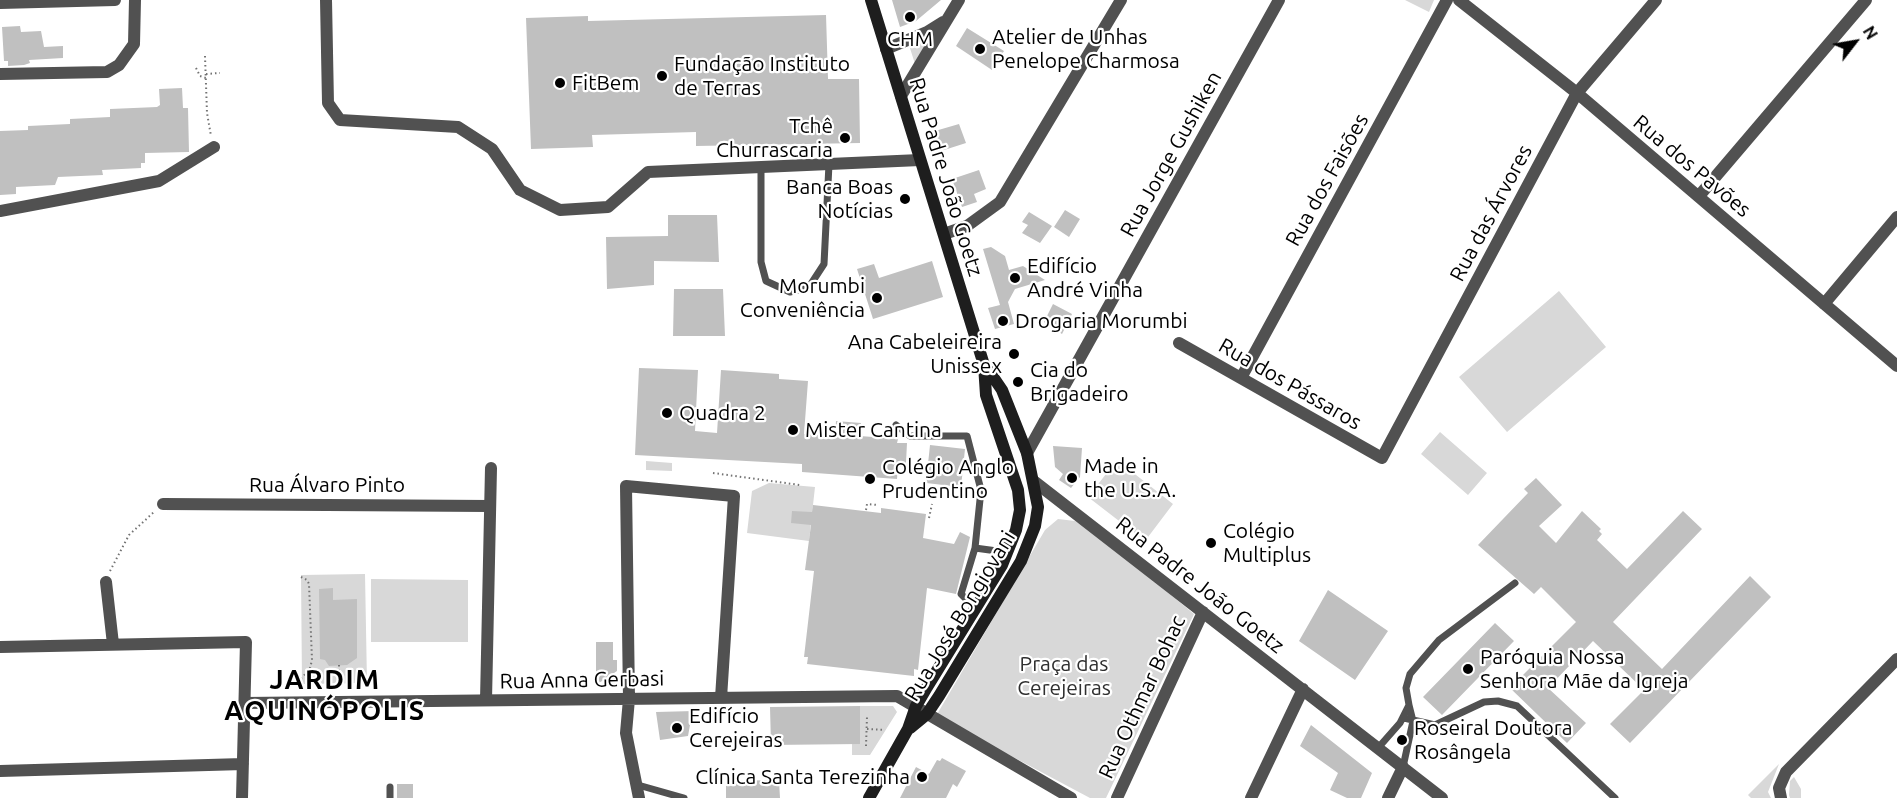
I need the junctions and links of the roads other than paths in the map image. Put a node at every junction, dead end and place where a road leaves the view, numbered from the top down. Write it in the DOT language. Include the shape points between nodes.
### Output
graph roads {
  1 [pos="115,0"];
  2 [pos="135,0"];
  3 [pos="326,0"];
  4 [pos="871,0"];
  5 [pos="959,0"];
  6 [pos="1121,0"];
  7 [pos="1447,0"];
  8 [pos="1459,0"];
  9 [pos="1656,0"];
  10 [pos="1866,0"];
  11 [pos="82,1"];
  12 [pos="1276,1"];
  13 [pos="0,3"];
  14 [pos="947,20"];
  15 [pos="886,49"];
  16 [pos="0,74"];
  17 [pos="1577,93"];
  18 [pos="901,96"];
  19 [pos="214,147"];
  20 [pos="920,160"];
  21 [pos="829,164"];
  22 [pos="761,167"];
  23 [pos="1699,196"];
  24 [pos="0,211"];
  25 [pos="1897,217"];
  26 [pos="944,234"];
  27 [pos="1824,304"];
  28 [pos="1179,343"];
  29 [pos="984,364"];
  30 [pos="1897,366"];
  31 [pos="1241,378"];
  32 [pos="896,425"];
  33 [pos="1027,453"];
  34 [pos="1382,458"];
  35 [pos="491,468"];
  36 [pos="1035,482"];
  37 [pos="163,504"];
  38 [pos="490,506"];
  39 [pos="1016,530"];
  40 [pos="975,548"];
  41 [pos="106,582"];
  42 [pos="1515,583"];
  43 [pos="976,609"];
  44 [pos="1203,612"];
  45 [pos="113,644"];
  46 [pos="0,647"];
  47 [pos="1897,659"];
  48 [pos="1303,689"];
  49 [pos="721,698"];
  50 [pos="629,699"];
  51 [pos="486,700"];
  52 [pos="245,703"];
  53 [pos="1408,705"];
  54 [pos="916,706"];
  55 [pos="927,714"];
  56 [pos="1404,718"];
  57 [pos="1413,721"];
  58 [pos="908,729"];
  59 [pos="1378,748"];
  60 [pos="243,764"];
  61 [pos="1402,767"];
  62 [pos="0,771"];
  63 [pos="638,784"];
  64 [pos="390,787"];
  65 [pos="1780,793"];
  66 [pos="242,798"];
  67 [pos="390,798"];
  68 [pos="639,798"];
  69 [pos="684,798"];
  70 [pos="869,798"];
  71 [pos="1071,798"];
  72 [pos="1117,798"];
  73 [pos="1251,798"];
  74 [pos="1388,798"];
  75 [pos="1442,798"];
  76 [pos="1615,798"];
  1 -- 11 [label="street"];
  2 -- 16 [label="street" via="134,44 124,60 106,72"];
  3 -- 22 [label="street" via="328,103 340,120 458,127 492,149 520,190 560,210 608,207 648,172"];
  4 -- 15 [label="street, Rua Padre João Goetz"];
  5 -- 14 [label="street"];
  6 -- 26 [label="street" via="1000,202 967,226"];
  7 -- 31 [label="street, Rua dos Faisões"];
  8 -- 17 [label="street, Rua dos Pavões"];
  9 -- 17 [label="street, Rua das Árvores"];
  10 -- 23 [label="street"];
  11 -- 13 [label="street"];
  12 -- 33 [label="street, Rua Jorge Gushiken"];
  14 -- 15 [label="street"];
  14 -- 18 [label="street"];
  15 -- 18 [label="street, Rua Padre João Goetz"];
  17 -- 23 [label="street, Rua dos Pavões"];
  17 -- 34 [label="street, Rua das Árvores"];
  18 -- 20 [label="street, Rua Padre João Goetz"];
  19 -- 24 [label="street" via="159,181"];
  20 -- 21 [label="street"];
  20 -- 26 [label="street, Rua Padre João Goetz"];
  21 -- 22 [label="street"];
  21 -- 22 [label="lane" via="824,264 809,287 790,292 766,281 761,262"];
  23 -- 27 [label="street, Rua dos Pavões"];
  25 -- 27 [label="street"];
  26 -- 29 [label="street, Rua Padre João Goetz"];
  27 -- 30 [label="street, Rua dos Pavões"];
  28 -- 31 [label="street, Rua dos Pássaros"];
  29 -- 33 [label="street, Rua Padre João Goetz" via="1002,390"];
  29 -- 39 [label="street, Rua Padre João Goetz" via="986,395 1018,490"];
  31 -- 34 [label="street, Rua dos Pássaros"];
  32 -- 40 [label="lane" via="910,436 967,436 981,490"];
  33 -- 36 [label="street, Rua Padre João Goetz"];
  35 -- 38 [label="street"];
  36 -- 44 [label="street, Rua Padre João Goetz"];
  36 -- 55 [label="street, Rua José Bongiovani" via="1035,526 1021,561"];
  37 -- 38 [label="street, Rua Álvaro Pinto"];
  38 -- 51 [label="street"];
  39 -- 40 [label="lane" via="997,550"];
  39 -- 43 [label="street, Rua José Bongiovani" via="1002,565"];
  40 -- 43 [label="lane" via="961,594"];
  41 -- 45 [label="street"];
  42 -- 53 [label="lane" via="1439,640 1410,674 1406,688"];
  43 -- 54 [label="street, Rua José Bongiovani"];
  44 -- 48 [label="street, Rua Padre João Goetz"];
  44 -- 72 [label="street, Rua Othmar Bohac"];
  45 -- 46 [label="street"];
  45 -- 52 [label="street" via="246,642"];
  47 -- 65 [label="street" via="1786,772"];
  48 -- 59 [label="street, Rua Padre João Goetz"];
  48 -- 73 [label="street"];
  49 -- 50 [label="street, Rua Anna Gerbasi"];
  49 -- 50 [label="street" via="734,496 626,486"];
  49 -- 54 [label="street, Rua Anna Gerbasi" via="897,696"];
  50 -- 51 [label="street, Rua Anna Gerbasi"];
  50 -- 63 [label="street" via="626,733"];
  51 -- 52 [label="street, Rua Anna Gerbasi"];
  52 -- 60 [label="street"];
  53 -- 56 [label="lane"];
  53 -- 57 [label="lane"];
  54 -- 55 [label="street, Rua Anna Gerbasi"];
  54 -- 58 [label="street, Rua José Bongiovani"];
  55 -- 58 [label="street, Rua José Bongiovani"];
  55 -- 71 [label="street, Rua Anna Gerbasi"];
  56 -- 57 [label="lane"];
  56 -- 59 [label="lane"];
  57 -- 61 [label="lane"];
  57 -- 76 [label="lane" via="1427,725 1444,723 1484,702 1517,706"];
  58 -- 70 [label="street, Rua José Bongiovani"];
  59 -- 61 [label="street, Rua Padre João Goetz"];
  60 -- 62 [label="street"];
  60 -- 66 [label="street"];
  61 -- 74 [label="street"];
  61 -- 75 [label="street, Rua Padre João Goetz"];
  63 -- 68 [label="street"];
  63 -- 69 [label="lane"];
  64 -- 67 [label="lane"];
}
